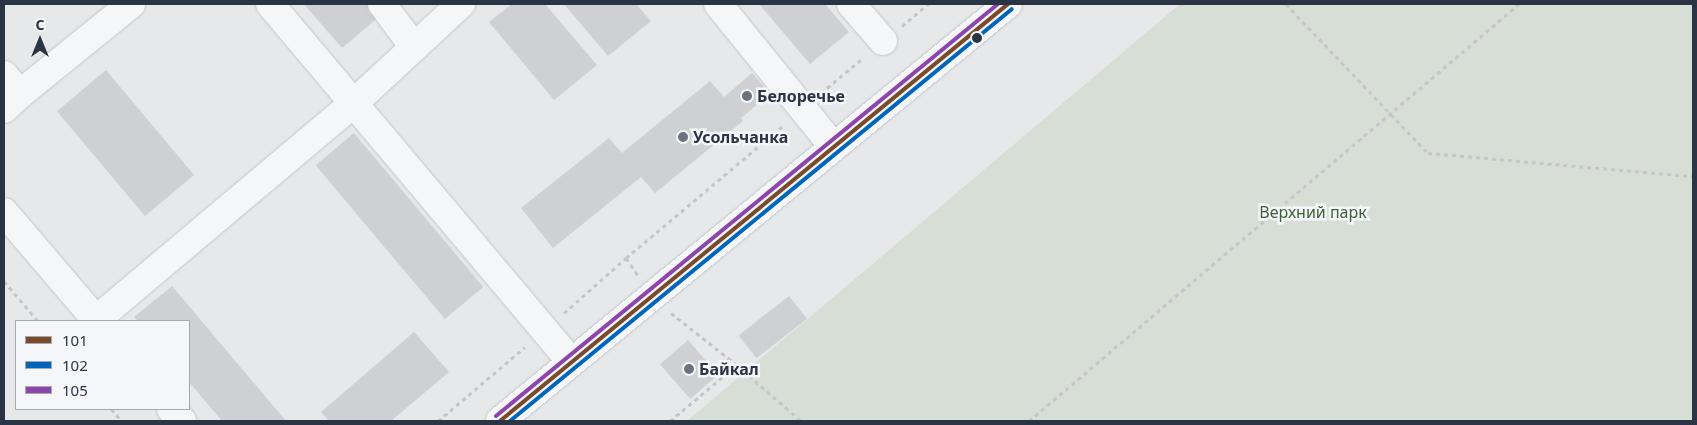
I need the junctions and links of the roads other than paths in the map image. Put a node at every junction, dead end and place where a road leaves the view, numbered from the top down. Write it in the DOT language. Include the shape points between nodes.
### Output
graph roads {
  1 [pos="131,4"];
  2 [pos="270,4"];
  3 [pos="382,4"];
  4 [pos="461,4"];
  5 [pos="718,4"];
  6 [pos="851,4"];
  7 [pos="1008,4"];
  8 [pos="883,42"];
  9 [pos="414,47"];
  10 [pos="9,93"];
  11 [pos="354,103"];
  12 [pos="834,146"];
  13 [pos="4,212"];
  14 [pos="95,320"];
  15 [pos="97,320"];
  16 [pos="571,362"];
  17 [pos="500,421"];
  1 -- 10 [label="street"];
  2 -- 11 [label="street"];
  3 -- 9 [label="street"];
  4 -- 9 [label="street"];
  5 -- 12 [label="street"];
  6 -- 8 [label="street"];
  7 -- 12 [label="street"];
  9 -- 11 [label="street"];
  11 -- 15 [label="street"];
  11 -- 16 [label="street"];
  12 -- 16 [label="street"];
  13 -- 14 [label="street"];
  16 -- 17 [label="street"];
}
